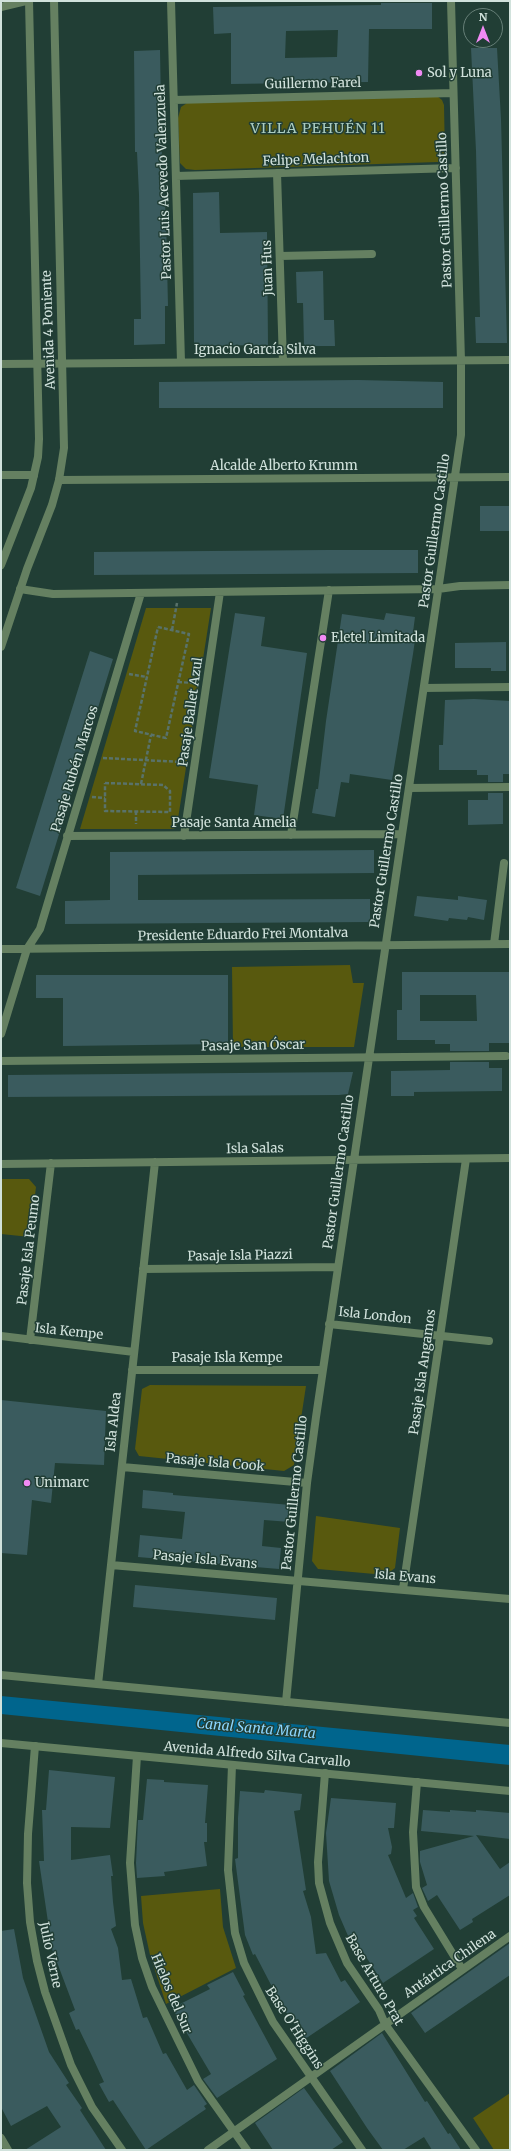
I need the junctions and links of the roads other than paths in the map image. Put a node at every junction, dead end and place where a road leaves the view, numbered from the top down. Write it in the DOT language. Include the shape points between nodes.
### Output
graph roads {
  1 [pos="28,1"];
  2 [pos="54,1"];
  3 [pos="171,1"];
  4 [pos="451,1"];
  5 [pos="1,7"];
  6 [pos="454,93"];
  7 [pos="174,100"];
  8 [pos="456,168"];
  9 [pos="277,173"];
  10 [pos="176,176"];
  11 [pos="372,254"];
  12 [pos="280,256"];
  13 [pos="510,360"];
  14 [pos="461,361"];
  15 [pos="181,362"];
  16 [pos="283,362"];
  17 [pos="37,363"];
  18 [pos="61,363"];
  19 [pos="1,364"];
  20 [pos="1,475"];
  21 [pos="34,475"];
  22 [pos="454,477"];
  23 [pos="510,477"];
  24 [pos="59,480"];
  25 [pos="1,565"];
  26 [pos="510,585"];
  27 [pos="20,589"];
  28 [pos="438,589"];
  29 [pos="329,590"];
  30 [pos="220,592"];
  31 [pos="141,593"];
  32 [pos="1,647"];
  33 [pos="510,687"];
  34 [pos="424,688"];
  35 [pos="510,787"];
  36 [pos="409,788"];
  37 [pos="402,834"];
  38 [pos="291,835"];
  39 [pos="67,836"];
  40 [pos="184,836"];
  41 [pos="504,863"];
  42 [pos="494,944"];
  43 [pos="510,944"];
  44 [pos="384,945"];
  45 [pos="1,949"];
  46 [pos="27,949"];
  47 [pos="1,1034"];
  48 [pos="506,1056"];
  49 [pos="369,1057"];
  50 [pos="1,1061"];
  51 [pos="510,1158"];
  52 [pos="466,1159"];
  53 [pos="353,1160"];
  54 [pos="155,1162"];
  55 [pos="51,1163"];
  56 [pos="1,1164"];
  57 [pos="337,1267"];
  58 [pos="143,1269"];
  59 [pos="329,1324"];
  60 [pos="440,1335"];
  61 [pos="1,1336"];
  62 [pos="30,1340"];
  63 [pos="490,1341"];
  64 [pos="134,1352"];
  65 [pos="132,1370"];
  66 [pos="322,1370"];
  67 [pos="122,1467"];
  68 [pos="307,1483"];
  69 [pos="111,1564"];
  70 [pos="298,1579"];
  71 [pos="403,1589"];
  72 [pos="510,1599"];
  73 [pos="1,1675"];
  74 [pos="98,1684"];
  75 [pos="286,1702"];
  76 [pos="510,1723"];
  77 [pos="1,1743"];
  78 [pos="35,1746"];
  79 [pos="137,1756"];
  80 [pos="232,1765"];
  81 [pos="325,1773"];
  82 [pos="417,1782"];
  83 [pos="510,1791"];
  84 [pos="510,1936"];
  85 [pos="462,1969"];
  86 [pos="385,2024"];
  87 [pos="311,2078"];
  88 [pos="234,2132"];
  89 [pos="1,2138"];
  90 [pos="8,2150"];
  91 [pos="122,2150"];
  92 [pos="208,2150"];
  93 [pos="247,2150"];
  94 [pos="362,2150"];
  95 [pos="476,2150"];
  1 -- 5 [label="street"];
  1 -- 17 [label="street, Avenida 4 Poniente"];
  2 -- 18 [label="street, Avenida 4 Poniente"];
  3 -- 7 [label="street, Pastor Luis Acevedo Valenzuela"];
  4 -- 6 [label="street, Pastor Guillermo Castillo"];
  6 -- 7 [label="street, Guillermo Farel"];
  6 -- 8 [label="street, Pastor Guillermo Castillo"];
  7 -- 10 [label="street, Pastor Luis Acevedo Valenzuela"];
  8 -- 9 [label="street, Felipe Melachton"];
  8 -- 14 [label="street, Pastor Guillermo Castillo"];
  9 -- 10 [label="street, Felipe Melachton"];
  9 -- 12 [label="street, Juan Hus"];
  10 -- 15 [label="street, Pastor Luis Acevedo Valenzuela"];
  11 -- 12 [label="street"];
  12 -- 16 [label="street, Juan Hus"];
  13 -- 14 [label="street, Ignacio García Silva"];
  14 -- 16 [label="street, Ignacio García Silva"];
  14 -- 22 [label="street, Pastor Guillermo Castillo" via="461,435"];
  15 -- 16 [label="street, Ignacio García Silva"];
  15 -- 18 [label="street, Ignacio García Silva"];
  17 -- 18 [label="street, Ignacio García Silva"];
  17 -- 19 [label="street, Ignacio García Silva"];
  17 -- 21 [label="street, Avenida 4 Poniente" via="39,439"];
  18 -- 24 [label="street, Avenida 4 Poniente" via="64,435"];
  20 -- 21 [label="street"];
  21 -- 25 [label="street, Avenida 4 Poniente"];
  22 -- 23 [label="street, Alcalde Alberto Krumm"];
  22 -- 24 [label="street, Alcalde Alberto Krumm"];
  22 -- 28 [label="street, Pastor Guillermo Castillo"];
  24 -- 27 [label="street, Avenida 4 Poniente"];
  26 -- 28 [label="street"];
  27 -- 31 [label="street" via="53,594"];
  27 -- 32 [label="street, Avenida 4 Poniente"];
  28 -- 29 [label="street"];
  28 -- 34 [label="street, Pastor Guillermo Castillo"];
  29 -- 30 [label="street"];
  29 -- 38 [label="street"];
  30 -- 31 [label="street"];
  30 -- 40 [label="street, Pasaje Ballet Azul"];
  31 -- 39 [label="street, Pasaje Rubén Marcos"];
  33 -- 34 [label="street"];
  34 -- 36 [label="street, Pastor Guillermo Castillo"];
  35 -- 36 [label="street"];
  36 -- 37 [label="street, Pastor Guillermo Castillo"];
  37 -- 38 [label="street, Pasaje Santa Amelia"];
  37 -- 44 [label="street, Pastor Guillermo Castillo"];
  38 -- 40 [label="street, Pasaje Santa Amelia"];
  39 -- 40 [label="street, Pasaje Santa Amelia"];
  39 -- 46 [label="street, Pasaje Rubén Marcos" via="40,929"];
  41 -- 42 [label="street"];
  42 -- 43 [label="street, Presidente Eduardo Frei Montalva"];
  42 -- 44 [label="street, Presidente Eduardo Frei Montalva"];
  44 -- 46 [label="street, Presidente Eduardo Frei Montalva"];
  44 -- 49 [label="street, Pastor Guillermo Castillo"];
  45 -- 46 [label="street, Presidente Eduardo Frei Montalva"];
  46 -- 47 [label="street, Pasaje Rubén Marcos"];
  48 -- 49 [label="street, Pasaje San Óscar"];
  49 -- 50 [label="street, Pasaje San Óscar"];
  49 -- 53 [label="street, Pastor Guillermo Castillo"];
  51 -- 52 [label="street, Isla Salas"];
  52 -- 53 [label="street, Isla Salas"];
  52 -- 60 [label="street, Pasaje Isla Angamos"];
  53 -- 54 [label="street, Isla Salas"];
  53 -- 57 [label="street, Pastor Guillermo Castillo"];
  54 -- 55 [label="street, Isla Salas"];
  54 -- 58 [label="street, Isla Aldea"];
  55 -- 56 [label="street, Isla Salas"];
  55 -- 62 [label="street, Pasaje Isla Peumo"];
  57 -- 58 [label="street, Pasaje Isla Piazzi"];
  57 -- 59 [label="street, Pastor Guillermo Castillo"];
  58 -- 64 [label="street, Isla Aldea"];
  59 -- 60 [label="street, Isla London"];
  59 -- 66 [label="street, Pastor Guillermo Castillo"];
  60 -- 63 [label="street, Isla London"];
  60 -- 71 [label="street, Pasaje Isla Angamos"];
  61 -- 62 [label="street, Isla Kempe"];
  62 -- 64 [label="street, Isla Kempe"];
  64 -- 65 [label="street, Isla Aldea"];
  65 -- 66 [label="street, Pasaje Isla Kempe"];
  65 -- 67 [label="street, Isla Aldea"];
  66 -- 68 [label="street, Pastor Guillermo Castillo"];
  67 -- 68 [label="street, Pasaje Isla Cook"];
  67 -- 69 [label="street, Isla Aldea"];
  68 -- 70 [label="street, Pastor Guillermo Castillo"];
  69 -- 70 [label="street, Pasaje Isla Evans"];
  69 -- 74 [label="street, Isla Aldea"];
  70 -- 71 [label="street, Isla Evans"];
  70 -- 75 [label="street, Pastor Guillermo Castillo"];
  71 -- 72 [label="street, Isla Evans"];
  73 -- 74 [label="street"];
  74 -- 75 [label="street"];
  75 -- 76 [label="street"];
  77 -- 78 [label="street, Avenida Alfredo Silva Carvallo"];
  78 -- 79 [label="street, Avenida Alfredo Silva Carvallo"];
  78 -- 91 [label="street, Julio Verne" via="27,1882 37,1962 56,2024 77,2078 92,2107"];
  79 -- 80 [label="street, Avenida Alfredo Silva Carvallo"];
  79 -- 88 [label="street, Hielos del Sur" via="130,1863 135,1925 142,1958 155,1993 198,2081"];
  80 -- 81 [label="street, Avenida Alfredo Silva Carvallo"];
  80 -- 87 [label="street, Base O'Higgins" via="228,1870 235,1933 255,1990"];
  81 -- 82 [label="street, Avenida Alfredo Silva Carvallo"];
  81 -- 86 [label="street, Base Arturo Prat" via="318,1862 323,1902 347,1963 379,2010"];
  82 -- 83 [label="street, Avenida Alfredo Silva Carvallo"];
  82 -- 85 [label="street" via="413,1832 416,1887 424,1907"];
  84 -- 85 [label="street, Antártica Chilena"];
  85 -- 86 [label="street, Antártica Chilena"];
  86 -- 87 [label="street, Antártica Chilena"];
  86 -- 95 [label="street, Base Arturo Prat"];
  87 -- 88 [label="street, Antártica Chilena"];
  87 -- 94 [label="street, Base O'Higgins"];
  88 -- 92 [label="street, Antártica Chilena"];
  88 -- 93 [label="street, Hielos del Sur"];
  89 -- 90 [label="street"];
}
